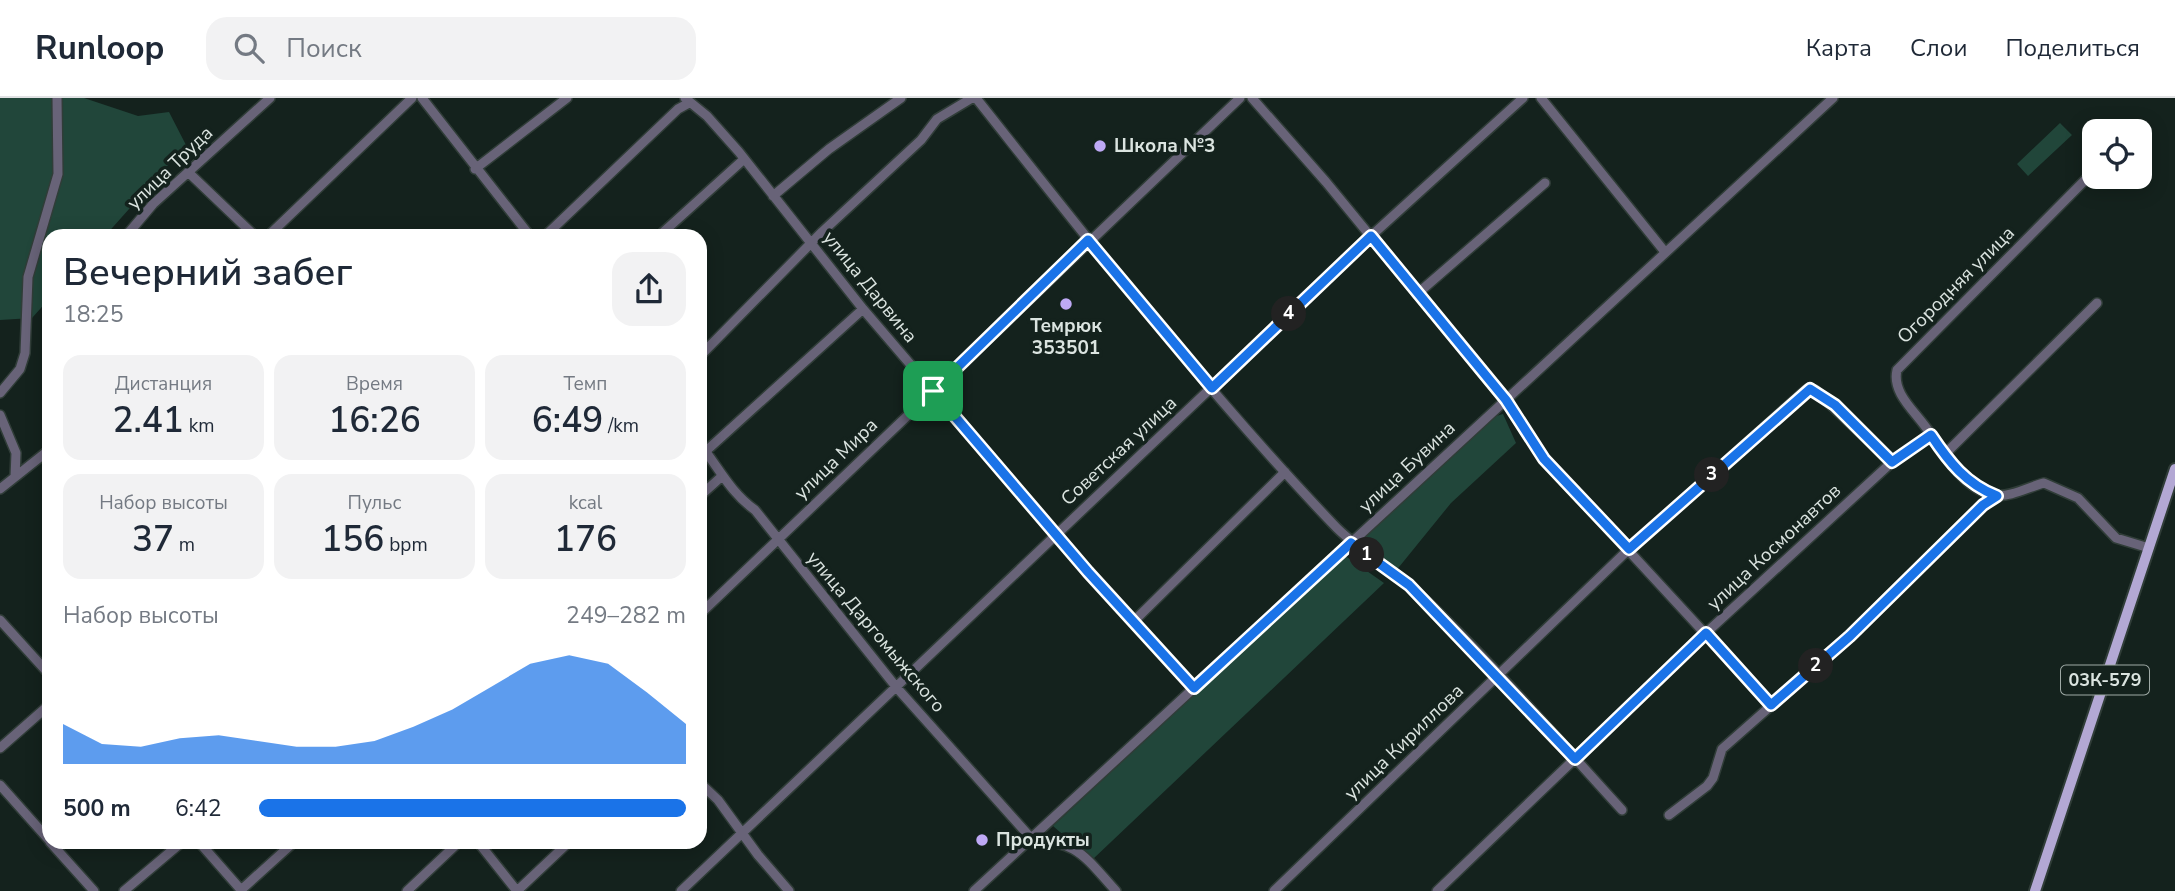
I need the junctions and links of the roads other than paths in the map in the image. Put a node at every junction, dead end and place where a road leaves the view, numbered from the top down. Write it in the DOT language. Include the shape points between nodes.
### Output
graph roads {
  1 [pos="57,98"];
  2 [pos="270,98"];
  3 [pos="412,98"];
  4 [pos="422,98"];
  5 [pos="567,98"];
  6 [pos="901,98"];
  7 [pos="974,98"];
  8 [pos="1240,98"];
  9 [pos="1252,98"];
  10 [pos="1523,98"];
  11 [pos="1541,98"];
  12 [pos="1829,99"];
  13 [pos="687,100"];
  14 [pos="743,160"];
  15 [pos="475,169"];
  16 [pos="188,172"];
  17 [pos="1545,183"];
  18 [pos="2082,183"];
  19 [pos="773,196"];
  20 [pos="132,229"];
  21 [pos="247,229"];
  22 [pos="275,229"];
  23 [pos="524,229"];
  24 [pos="552,229"];
  25 [pos="667,229"];
  26 [pos="1371,236"];
  27 [pos="1088,240"];
  28 [pos="813,244"];
  29 [pos="1665,252"];
  30 [pos="1418,294"];
  31 [pos="2097,303"];
  32 [pos="863,309"];
  33 [pos="707,349"];
  34 [pos="1212,388"];
  35 [pos="933,391"];
  36 [pos="0,393"];
  37 [pos="1506,400"];
  38 [pos="0,415"];
  39 [pos="1931,435"];
  40 [pos="707,445"];
  41 [pos="707,454"];
  42 [pos="1944,456"];
  43 [pos="42,457"];
  44 [pos="1892,462"];
  45 [pos="2175,469"];
  46 [pos="1285,472"];
  47 [pos="15,477"];
  48 [pos="721,477"];
  49 [pos="0,489"];
  50 [pos="707,490"];
  51 [pos="1997,496"];
  52 [pos="1058,534"];
  53 [pos="777,540"];
  54 [pos="1351,543"];
  55 [pos="2149,548"];
  56 [pos="1629,549"];
  57 [pos="707,607"];
  58 [pos="0,620"];
  59 [pos="1133,622"];
  60 [pos="1706,633"];
  61 [pos="42,666"];
  62 [pos="1498,676"];
  63 [pos="897,688"];
  64 [pos="1194,688"];
  65 [pos="1771,705"];
  66 [pos="42,711"];
  67 [pos="0,748"];
  68 [pos="1575,759"];
  69 [pos="0,785"];
  70 [pos="707,790"];
  71 [pos="1622,810"];
  72 [pos="1669,815"];
  73 [pos="42,832"];
  74 [pos="743,834"];
  75 [pos="1029,840"];
  76 [pos="57,849"];
  77 [pos="174,849"];
  78 [pos="205,849"];
  79 [pos="286,849"];
  80 [pos="452,849"];
  81 [pos="484,849"];
  82 [pos="562,849"];
  83 [pos="241,890"];
  84 [pos="94,891"];
  85 [pos="124,891"];
  86 [pos="407,891"];
  87 [pos="517,891"];
  88 [pos="681,891"];
  89 [pos="789,891"];
  90 [pos="974,891"];
  91 [pos="1116,891"];
  92 [pos="1274,891"];
  93 [pos="1437,891"];
  94 [pos="2035,891"];
  1 -- 36 [label="street" via="58,174 28,277 25,353 20,369"];
  2 -- 16 [label="street, улица Труда"];
  3 -- 22 [label="street"];
  4 -- 15 [label="street"];
  5 -- 15 [label="street"];
  6 -- 19 [label="street"];
  7 -- 27 [label="street"];
  7 -- 28 [label="street" via="937,119"];
  8 -- 27 [label="street, улица Мира"];
  9 -- 26 [label="street"];
  10 -- 26 [label="street, Советская улица"];
  11 -- 29 [label="street"];
  12 -- 29 [label="street, улица Бувина"];
  13 -- 14 [label="street, улица Дарвина" via="707,116"];
  13 -- 24 [label="street"];
  14 -- 19 [label="street, улица Дарвина"];
  14 -- 25 [label="street"];
  15 -- 23 [label="street"];
  16 -- 20 [label="street, улица Труда"];
  16 -- 21 [label="street"];
  17 -- 30 [label="street"];
  18 -- 39 [label="street, Огородняя улица" via="1897,370 1894,381 1898,391"];
  19 -- 28 [label="street, улица Дарвина"];
  26 -- 30 [label="street"];
  26 -- 34 [label="street, Советская улица"];
  27 -- 34 [label="street"];
  27 -- 35 [label="street, улица Мира"];
  28 -- 32 [label="street, улица Дарвина"];
  28 -- 33 [label="street"];
  29 -- 37 [label="street, улица Бувина"];
  30 -- 37 [label="street"];
  31 -- 42 [label="street"];
  32 -- 35 [label="street, улица Дарвина"];
  32 -- 40 [label="street"];
  34 -- 46 [label="street"];
  34 -- 52 [label="street, Советская улица"];
  35 -- 52 [label="street, улица Дарвина"];
  35 -- 53 [label="street, улица Мира"];
  37 -- 54 [label="street, улица Бувина"];
  37 -- 56 [label="street" via="1544,459"];
  38 -- 47 [label="street" via="16,453"];
  39 -- 42 [label="street, Огородняя улица"];
  39 -- 44 [label="street, улица Космонавтов"];
  41 -- 48 [label="street, улица Даргомыжского"];
  42 -- 51 [label="street, Огородняя улица" via="1969,481"];
  43 -- 47 [label="street"];
  44 -- 56 [label="street, улица Кириллова" via="1835,405 1815,390 1806,390"];
  44 -- 60 [label="street, улица Космонавтов"];
  45 -- 55 [label="main road, 03К-579"];
  46 -- 54 [label="street"];
  46 -- 59 [label="street"];
  47 -- 49 [label="street"];
  48 -- 50 [label="street"];
  48 -- 53 [label="street, улица Даргомыжского"];
  51 -- 55 [label="street" via="2044,483 2078,498 2116,538"];
  51 -- 65 [label="street"];
  52 -- 59 [label="street, улица Дарвина"];
  52 -- 63 [label="street, Советская улица"];
  53 -- 57 [label="street, улица Мира"];
  53 -- 63 [label="street, улица Даргомыжского"];
  54 -- 62 [label="street" via="1409,585"];
  54 -- 64 [label="street, улица Бувина"];
  55 -- 94 [label="main road, 03К-579"];
  56 -- 60 [label="street"];
  56 -- 62 [label="street, улица Кириллова"];
  58 -- 61 [label="street"];
  59 -- 64 [label="street, улица Дарвина"];
  60 -- 65 [label="street"];
  60 -- 68 [label="street, улица Космонавтов"];
  62 -- 68 [label="street"];
  62 -- 92 [label="street, улица Кириллова"];
  63 -- 74 [label="street, Советская улица"];
  63 -- 75 [label="street, улица Даргомыжского"];
  64 -- 75 [label="street, улица Бувина"];
  65 -- 72 [label="street" via="1722,748 1707,786"];
  66 -- 67 [label="street"];
  68 -- 71 [label="street"];
  68 -- 93 [label="street, улица Космонавтов"];
  69 -- 73 [label="street"];
  70 -- 74 [label="street"];
  74 -- 88 [label="street, Советская улица"];
  74 -- 89 [label="street"];
  75 -- 90 [label="street, улица Бувина"];
  75 -- 91 [label="street" via="1052,840 1079,851"];
  76 -- 84 [label="street"];
  77 -- 85 [label="street"];
  78 -- 83 [label="street"];
  79 -- 83 [label="street"];
  80 -- 86 [label="street"];
  81 -- 87 [label="street"];
  82 -- 87 [label="street"];
}
